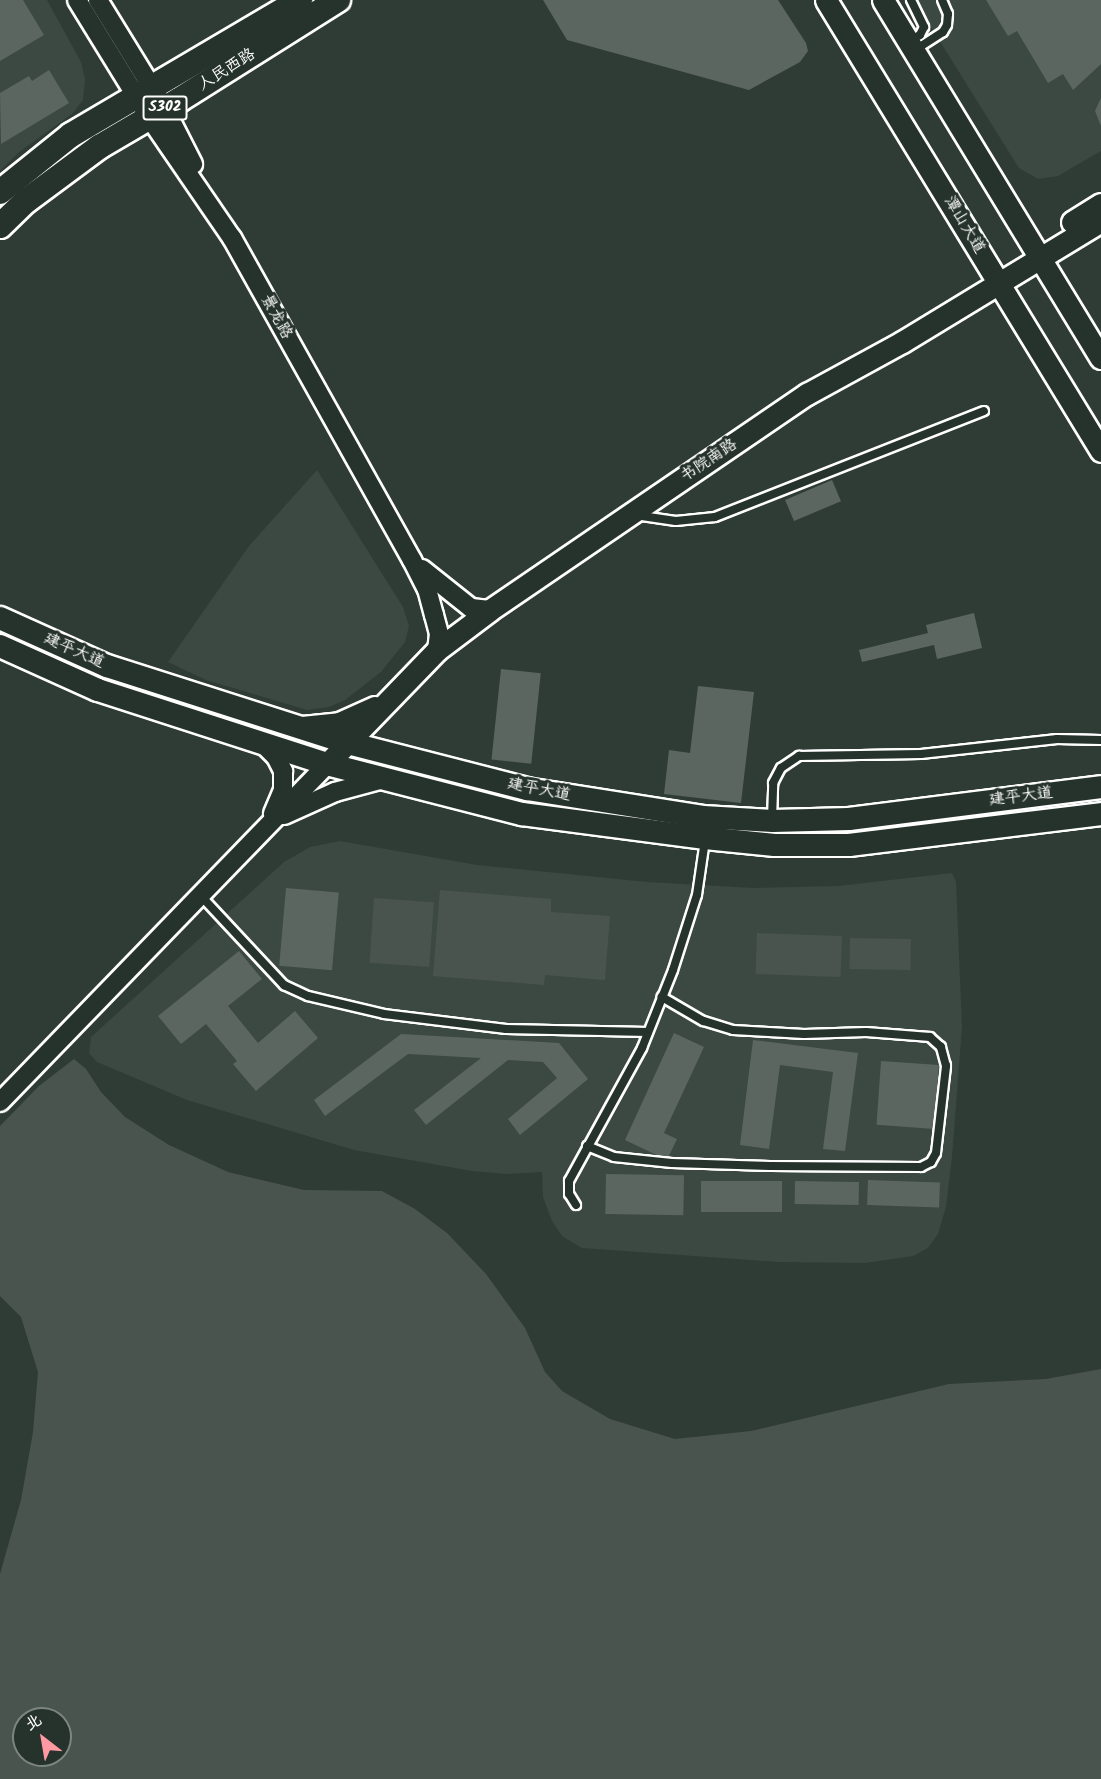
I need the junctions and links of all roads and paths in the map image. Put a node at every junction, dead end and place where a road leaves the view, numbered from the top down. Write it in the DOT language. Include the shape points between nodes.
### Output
graph roads {
  1 [pos="77,0"];
  2 [pos="98,0"];
  3 [pos="300,0"];
  4 [pos="338,0"];
  5 [pos="826,0"];
  6 [pos="883,0"];
  7 [pos="910,0"];
  8 [pos="942,0"];
  9 [pos="911,46"];
  10 [pos="151,103"];
  11 [pos="0,192"];
  12 [pos="1101,204"];
  13 [pos="1101,221"];
  14 [pos="0,226"];
  15 [pos="1037,252"];
  16 [pos="996,278"];
  17 [pos="1101,358"];
  18 [pos="984,411"];
  19 [pos="1101,452"];
  20 [pos="630,514"];
  21 [pos="412,560"];
  22 [pos="490,610"];
  23 [pos="0,618"];
  24 [pos="0,646"];
  25 [pos="437,650"];
  26 [pos="391,698"];
  27 [pos="295,727"];
  28 [pos="1101,740"];
  29 [pos="348,743"];
  30 [pos="263,744"];
  31 [pos="406,758"];
  32 [pos="327,764"];
  33 [pos="384,779"];
  34 [pos="1101,787"];
  35 [pos="1101,814"];
  36 [pos="772,821"];
  37 [pos="267,825"];
  38 [pos="705,838"];
  39 [pos="201,896"];
  40 [pos="662,997"];
  41 [pos="648,1032"];
  42 [pos="0,1102"];
  43 [pos="587,1146"];
  44 [pos="576,1205"];
  1 -- 10 [label="street, 景龙路"];
  2 -- 10 [label="street"];
  3 -- 10 [label="highway, 人民西路 / S302"];
  4 -- 10 [label="highway, 人民西路 / S302"];
  5 -- 16 [label="main road, 潭山大道"];
  6 -- 9 [label="main road"];
  7 -- 9 [label="lane" via="924,27"];
  8 -- 9 [label="lane" via="948,14 947,26 937,36"];
  9 -- 15 [label="main road"];
  10 -- 11 [label="highway, 人民西路 / S302" via="71,135"];
  10 -- 14 [label="highway, 人民西路 / S302"];
  10 -- 21 [label="street, 景龙路" via="232,238"];
  12 -- 15 [label="main road"];
  13 -- 15 [label="main road"];
  15 -- 16 [label="main road, 书院南路"];
  15 -- 17 [label="main road"];
  16 -- 19 [label="main road, 潭山大道"];
  16 -- 20 [label="main road, 书院南路" via="894,332"];
  18 -- 20 [label="lane" via="715,518 676,521"];
  20 -- 22 [label="main road, 书院南路"];
  21 -- 22 [label="street" via="471,608"];
  21 -- 25 [label="street, 景龙路" via="427,589 439,634"];
  22 -- 25 [label="main road, 书院南路"];
  23 -- 27 [label="main road, 建平大道" via="107,666"];
  24 -- 30 [label="main road, 建平大道" via="98,690"];
  25 -- 26 [label="main road, 书院南路"];
  26 -- 27 [label="main road" via="339,723"];
  26 -- 29 [label="main road, 书院南路"];
  26 -- 31 [label="main road" via="377,733 383,746"];
  27 -- 29 [label="main road, 建平大道"];
  28 -- 36 [label="lane" via="1057,739 921,754 799,756 781,768 773,783"];
  29 -- 31 [label="main road, 建平大道"];
  29 -- 32 [label="main road, 书院南路"];
  30 -- 32 [label="main road, 建平大道"];
  30 -- 37 [label="street" via="276,757 285,781"];
  31 -- 36 [label="main road, 建平大道" via="527,789 704,817"];
  32 -- 33 [label="main road, 建平大道"];
  32 -- 37 [label="street"];
  33 -- 37 [label="street" via="335,792"];
  33 -- 38 [label="main road, 建平大道" via="522,814"];
  34 -- 36 [label="main road, 建平大道" via="849,819"];
  35 -- 38 [label="main road, 建平大道" via="849,845"];
  37 -- 39 [label="street"];
  38 -- 40 [label="lane" via="697,895"];
  39 -- 41 [label="lane" via="284,985 308,996 384,1014 506,1029"];
  39 -- 42 [label="street"];
  40 -- 41 [label="lane"];
  40 -- 43 [label="lane" via="703,1021 733,1030 930,1037 941,1047 946,1066 936,1154 921,1167 770,1166 614,1157"];
  41 -- 43 [label="lane"];
  43 -- 44 [label="lane" via="569,1181 569,1194"];
}
